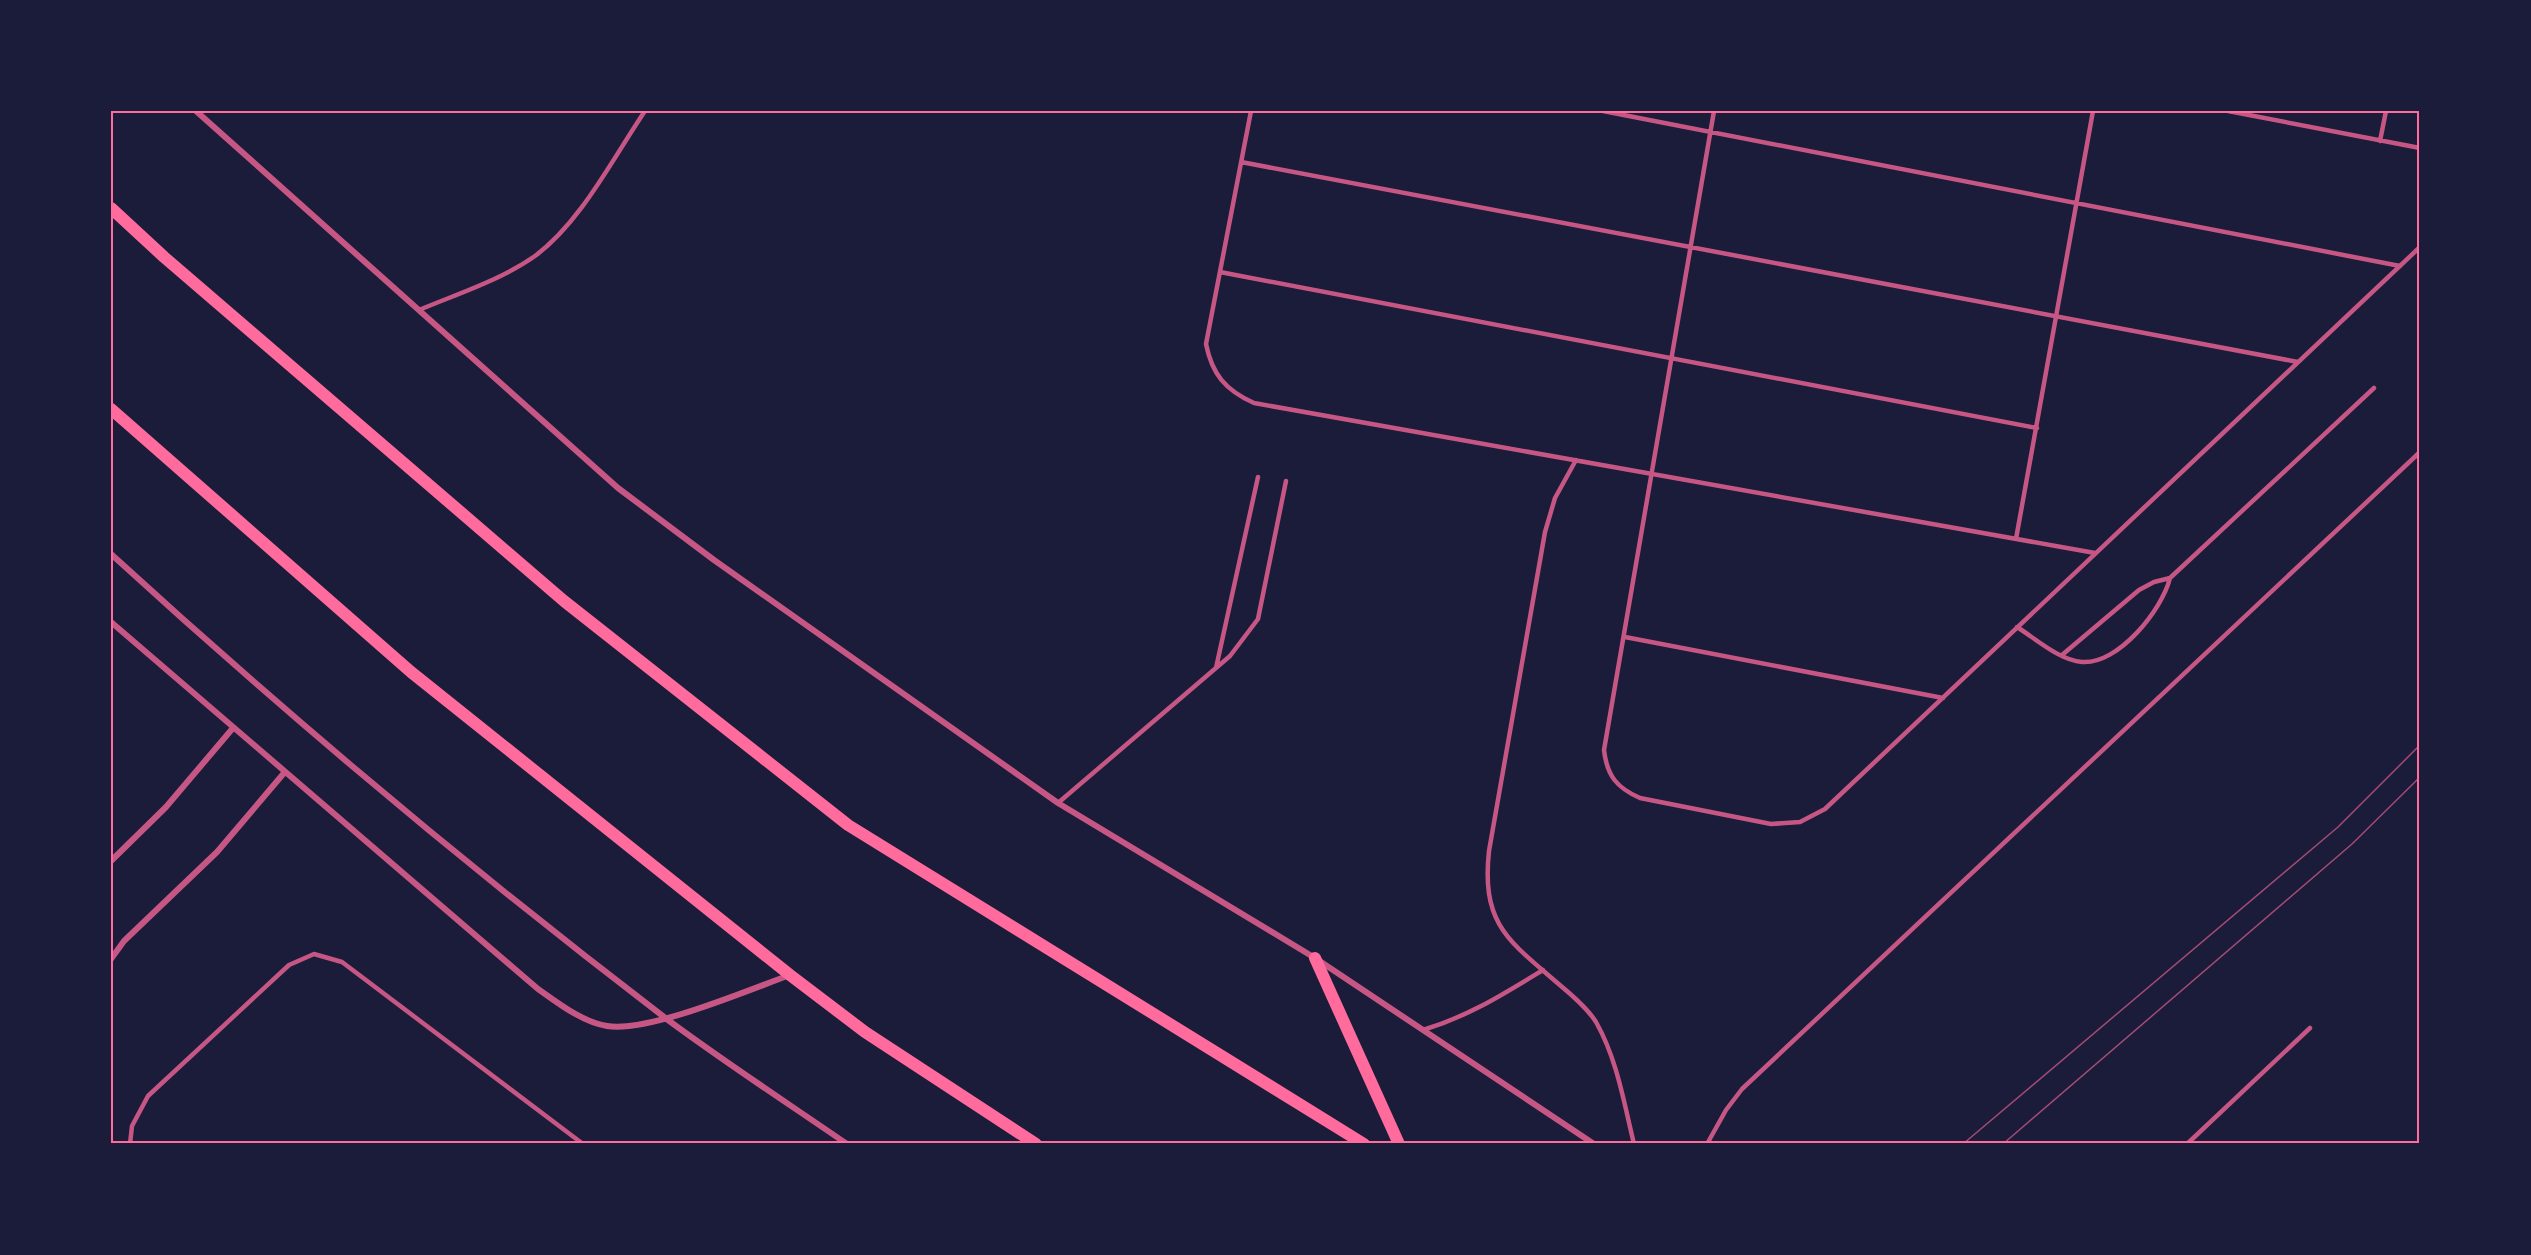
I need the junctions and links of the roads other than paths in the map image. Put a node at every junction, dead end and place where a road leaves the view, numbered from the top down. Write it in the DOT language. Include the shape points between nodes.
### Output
graph roads {
  1 [pos="196,111"];
  2 [pos="645,111"];
  3 [pos="1251,111"];
  4 [pos="1603,111"];
  5 [pos="1714,111"];
  6 [pos="2093,111"];
  7 [pos="2228,111"];
  8 [pos="2386,111"];
  9 [pos="1711,132"];
  10 [pos="2380,141"];
  11 [pos="2420,148"];
  12 [pos="1241,162"];
  13 [pos="2076,203"];
  14 [pos="111,208"];
  15 [pos="2420,247"];
  16 [pos="1691,248"];
  17 [pos="2400,266"];
  18 [pos="1220,272"];
  19 [pos="419,310"];
  20 [pos="2056,316"];
  21 [pos="1673,358"];
  22 [pos="2298,362"];
  23 [pos="2374,388"];
  24 [pos="111,409"];
  25 [pos="2037,428"];
  26 [pos="2420,452"];
  27 [pos="1576,460"];
  28 [pos="1654,475"];
  29 [pos="1258,477"];
  30 [pos="1286,481"];
  31 [pos="2016,539"];
  32 [pos="2095,553"];
  33 [pos="111,554"];
  34 [pos="2170,579"];
  35 [pos="111,622"];
  36 [pos="2017,627"];
  37 [pos="1625,637"];
  38 [pos="2062,656"];
  39 [pos="1216,668"];
  40 [pos="1943,698"];
  41 [pos="233,728"];
  42 [pos="284,773"];
  43 [pos="1058,803"];
  44 [pos="111,861"];
  45 [pos="1315,958"];
  46 [pos="111,959"];
  47 [pos="1543,970"];
  48 [pos="790,975"];
  49 [pos="666,1018"];
  50 [pos="2310,1028"];
  51 [pos="1423,1030"];
  52 [pos="130,1144"];
  53 [pos="583,1144"];
  54 [pos="847,1144"];
  55 [pos="1036,1144"];
  56 [pos="1364,1144"];
  57 [pos="1399,1144"];
  58 [pos="1594,1144"];
  59 [pos="1634,1144"];
  60 [pos="1707,1144"];
  61 [pos="2187,1144"];
  1 -- 19 [label="street"];
  2 -- 19 [label="lane" via="569,223 552,241 513,268"];
  3 -- 12 [label="lane"];
  4 -- 9 [label="lane"];
  5 -- 9 [label="lane"];
  6 -- 13 [label="lane"];
  7 -- 10 [label="lane"];
  8 -- 10 [label="lane"];
  9 -- 13 [label="lane"];
  9 -- 16 [label="lane"];
  10 -- 11 [label="lane"];
  12 -- 16 [label="lane"];
  12 -- 18 [label="lane"];
  13 -- 17 [label="lane"];
  13 -- 20 [label="lane"];
  14 -- 56 [label="main road" via="564,601 848,825"];
  15 -- 17 [label="lane"];
  16 -- 20 [label="lane"];
  16 -- 21 [label="lane"];
  17 -- 22 [label="lane"];
  18 -- 21 [label="lane"];
  18 -- 27 [label="lane" via="1206,344 1220,381 1236,395 1254,403"];
  19 -- 43 [label="street" via="627,494 831,645"];
  20 -- 22 [label="lane"];
  20 -- 25 [label="lane"];
  21 -- 25 [label="lane"];
  21 -- 28 [label="lane"];
  22 -- 32 [label="lane"];
  23 -- 34 [label="lane"];
  24 -- 48 [label="main road" via="411,672"];
  25 -- 31 [label="lane"];
  26 -- 60 [label="lane" via="1742,1089"];
  27 -- 28 [label="lane"];
  27 -- 47 [label="lane" via="1555,498 1545,532 1486,875 1488,898 1496,920 1509,940"];
  28 -- 31 [label="lane"];
  28 -- 37 [label="lane"];
  29 -- 39 [label="lane"];
  30 -- 39 [label="lane" via="1258,619 1242,643"];
  31 -- 32 [label="lane"];
  32 -- 36 [label="lane"];
  33 -- 49 [label="street" via="389,797"];
  34 -- 38 [label="lane" via="2139,590"];
  34 -- 38 [label="lane" via="2159,607 2117,650 2084,662"];
  35 -- 41 [label="street"];
  36 -- 38 [label="lane"];
  36 -- 40 [label="lane"];
  37 -- 40 [label="lane"];
  37 -- 40 [label="lane" via="1604,750 1612,779 1624,791 1640,798 1771,824 1800,822 1825,809"];
  39 -- 43 [label="lane"];
  41 -- 42 [label="street"];
  41 -- 44 [label="street" via="166,807"];
  42 -- 46 [label="street" via="217,852"];
  42 -- 49 [label="street" via="538,989 570,1011 607,1026 633,1026"];
  43 -- 45 [label="street"];
  45 -- 51 [label="street"];
  45 -- 57 [label="main road"];
  47 -- 51 [label="lane" via="1488,1005"];
  47 -- 59 [label="lane" via="1595,1020 1614,1068"];
  48 -- 49 [label="street"];
  48 -- 55 [label="main road" via="865,1032"];
  49 -- 54 [label="street"];
  50 -- 61 [label="lane"];
  51 -- 58 [label="street"];
  52 -- 53 [label="lane" via="132,1126 148,1096 289,965 314,954 342,962"];
}
